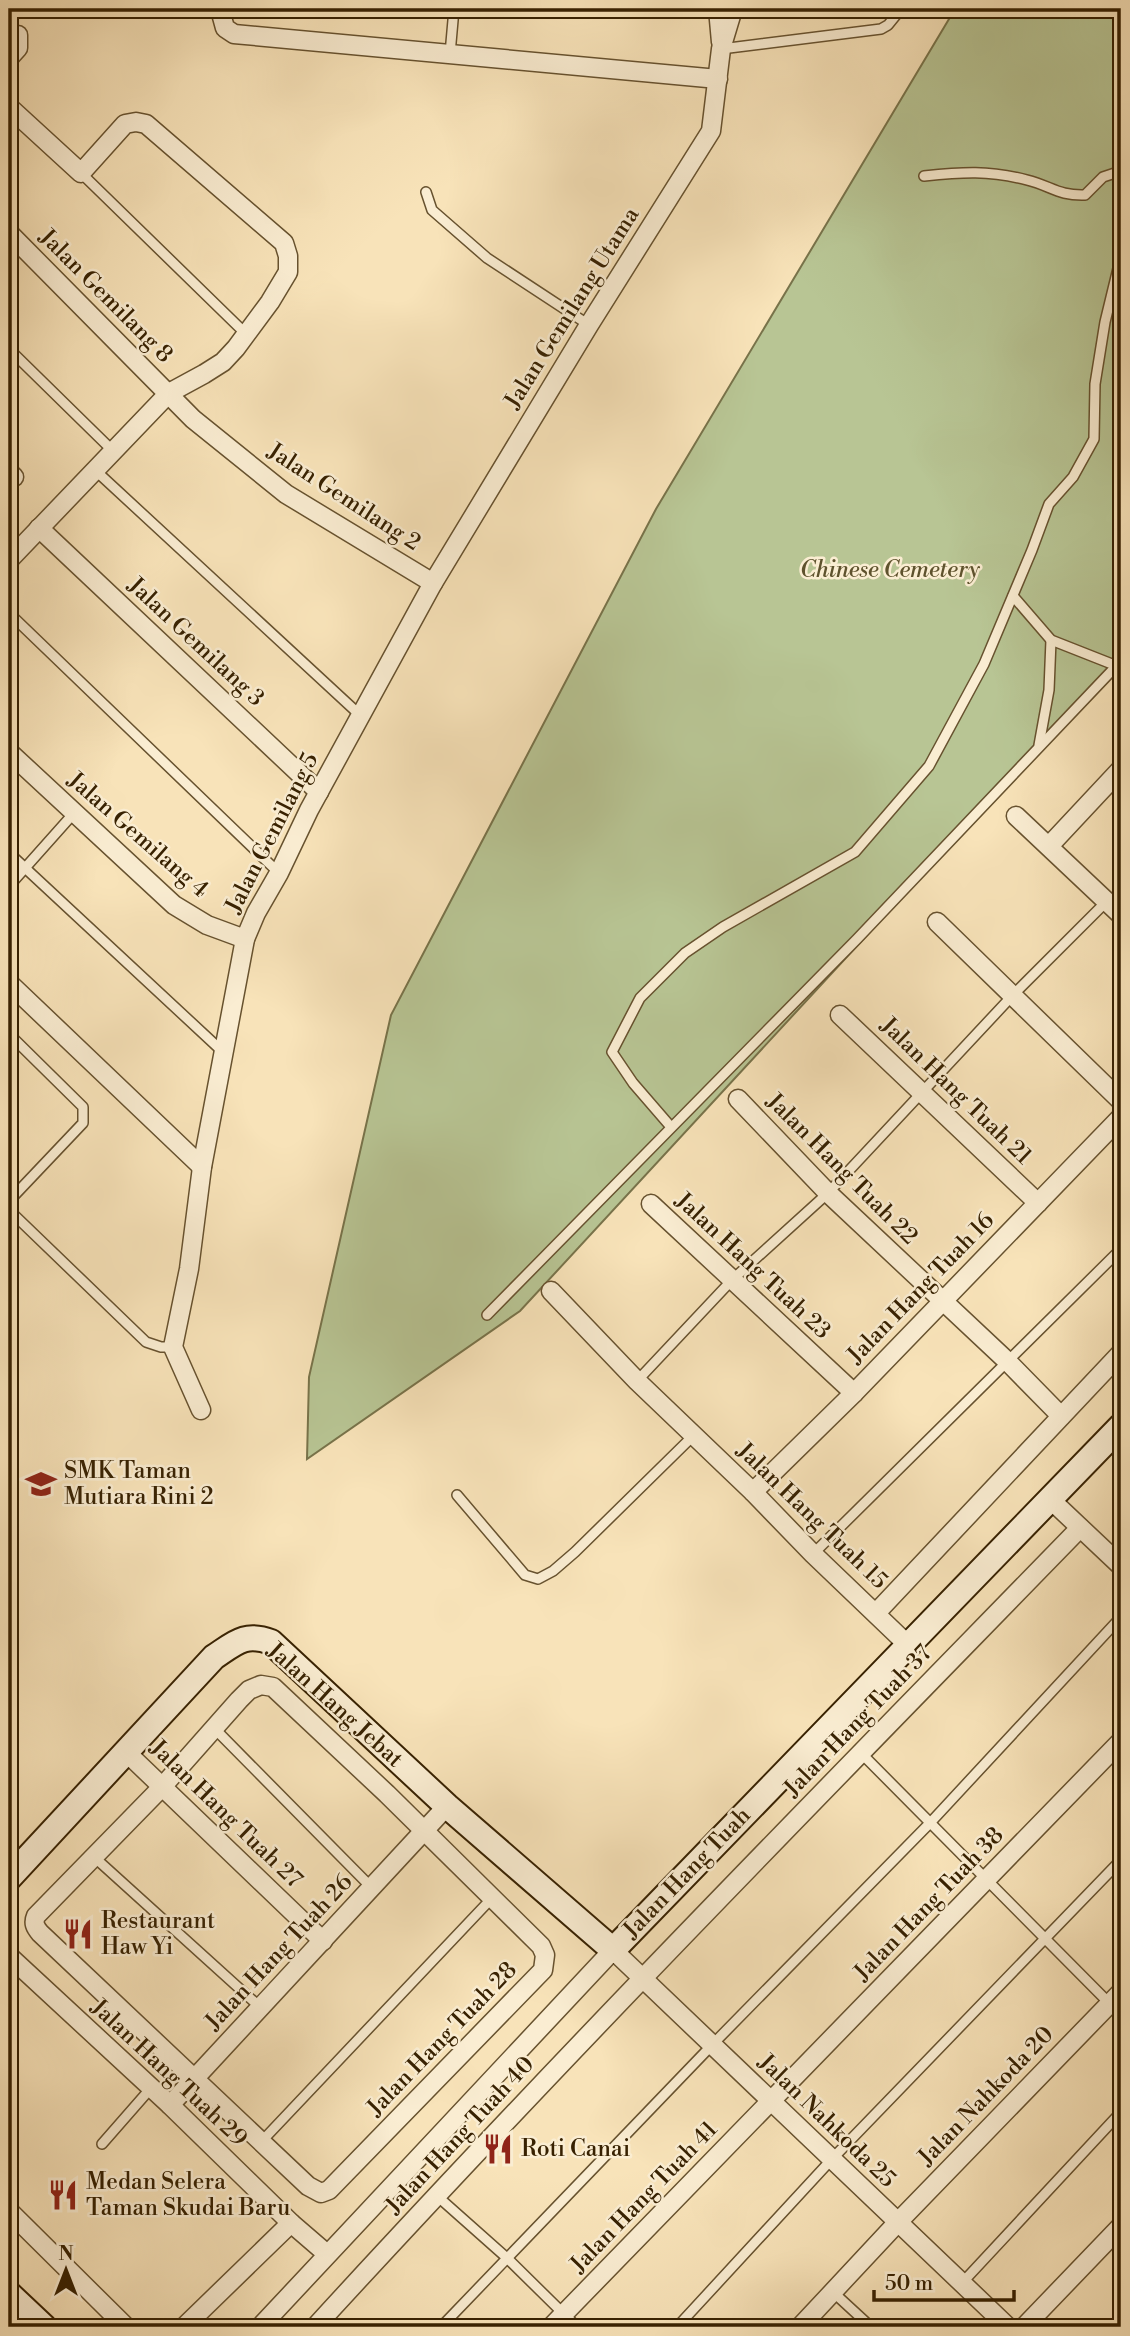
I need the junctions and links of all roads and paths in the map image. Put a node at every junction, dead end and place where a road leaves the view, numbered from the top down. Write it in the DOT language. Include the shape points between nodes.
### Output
graph roads {
  1 [pos="223,9"];
  2 [pos="454,9"];
  3 [pos="718,9"];
  4 [pos="733,9"];
  5 [pos="901,9"];
  6 [pos="13,31"];
  7 [pos="721,49"];
  8 [pos="450,54"];
  9 [pos="9,58"];
  10 [pos="718,79"];
  11 [pos="9,107"];
  12 [pos="1121,171"];
  13 [pos="81,173"];
  14 [pos="924,176"];
  15 [pos="426,192"];
  16 [pos="9,233"];
  17 [pos="1121,256"];
  18 [pos="589,325"];
  19 [pos="246,334"];
  20 [pos="9,349"];
  21 [pos="169,393"];
  22 [pos="113,451"];
  23 [pos="95,470"];
  24 [pos="40,528"];
  25 [pos="9,560"];
  26 [pos="433,583"];
  27 [pos="1013,596"];
  28 [pos="9,613"];
  29 [pos="1051,640"];
  30 [pos="1119,663"];
  31 [pos="361,716"];
  32 [pos="1039,745"];
  33 [pos="9,752"];
  34 [pos="1121,769"];
  35 [pos="319,792"];
  36 [pos="74,813"];
  37 [pos="1016,816"];
  38 [pos="1049,846"];
  39 [pos="9,853"];
  40 [pos="26,868"];
  41 [pos="279,873"];
  42 [pos="9,886"];
  43 [pos="1107,901"];
  44 [pos="1121,915"];
  45 [pos="937,922"];
  46 [pos="245,939"];
  47 [pos="9,983"];
  48 [pos="1012,996"];
  49 [pos="840,1015"];
  50 [pos="9,1034"];
  51 [pos="225,1053"];
  52 [pos="922,1092"];
  53 [pos="737,1099"];
  54 [pos="1121,1101"];
  55 [pos="1121,1116"];
  56 [pos="671,1127"];
  57 [pos="202,1167"];
  58 [pos="828,1193"];
  59 [pos="9,1201"];
  60 [pos="1038,1203"];
  61 [pos="651,1204"];
  62 [pos="9,1210"];
  63 [pos="1121,1249"];
  64 [pos="732,1280"];
  65 [pos="551,1291"];
  66 [pos="942,1302"];
  67 [pos="487,1315"];
  68 [pos="173,1347"];
  69 [pos="1121,1353"];
  70 [pos="1007,1361"];
  71 [pos="637,1381"];
  72 [pos="854,1393"];
  73 [pos="201,1410"];
  74 [pos="1061,1416"];
  75 [pos="1121,1426"];
  76 [pos="693,1436"];
  77 [pos="753,1492"];
  78 [pos="457,1495"];
  79 [pos="1050,1499"];
  80 [pos="1080,1528"];
  81 [pos="813,1553"];
  82 [pos="1121,1566"];
  83 [pos="876,1613"];
  84 [pos="1121,1617"];
  85 [pos="908,1646"];
  86 [pos="214,1728"];
  87 [pos="1121,1741"];
  88 [pos="126,1752"];
  89 [pos="861,1753"];
  90 [pos="162,1787"];
  91 [pos="447,1806"];
  92 [pos="930,1823"];
  93 [pos="425,1832"];
  94 [pos="93,1856"];
  95 [pos="1121,1860"];
  96 [pos="9,1878"];
  97 [pos="987,1880"];
  98 [pos="372,1888"];
  99 [pos="492,1898"];
  100 [pos="1044,1937"];
  101 [pos="323,1941"];
  102 [pos="613,1950"];
  103 [pos="9,1957"];
  104 [pos="642,1978"];
  105 [pos="1116,1998"];
  106 [pos="261,2008"];
  107 [pos="712,2045"];
  108 [pos="196,2078"];
  109 [pos="151,2088"];
  110 [pos="771,2101"];
  111 [pos="170,2105"];
  112 [pos="1121,2112"];
  113 [pos="262,2141"];
  114 [pos="102,2144"];
  115 [pos="832,2159"];
  116 [pos="436,2195"];
  117 [pos="9,2211"];
  118 [pos="898,2222"];
  119 [pos="291,2223"];
  120 [pos="1121,2226"];
  121 [pos="327,2254"];
  122 [pos="507,2258"];
  123 [pos="962,2283"];
  124 [pos="833,2292"];
  125 [pos="9,2294"];
  126 [pos="564,2314"];
  127 [pos="44,2327"];
  128 [pos="127,2327"];
  129 [pos="184,2327"];
  130 [pos="260,2327"];
  131 [pos="315,2327"];
  132 [pos="440,2327"];
  133 [pos="551,2327"];
  134 [pos="577,2327"];
  135 [pos="677,2327"];
  136 [pos="800,2327"];
  137 [pos="871,2327"];
  138 [pos="1008,2327"];
  139 [pos="1024,2327"];
  1 -- 8 [label="street" via="225,28 234,34"];
  2 -- 8 [label="lane"];
  3 -- 7 [label="street, Jalan Gemilang Utama"];
  4 -- 7 [label="street, Jalan Gemilang Utama"];
  5 -- 7 [label="lane" via="881,29"];
  6 -- 9 [label="street" via="18,48"];
  7 -- 10 [label="street, Jalan Gemilang Utama"];
  8 -- 10 [label="street"];
  10 -- 18 [label="street, Jalan Gemilang Utama" via="711,131"];
  11 -- 13 [label="street"];
  12 -- 14 [label="lane" via="1103,177 1085,195 1067,195 1030,181 973,171"];
  13 -- 19 [label="lane"];
  13 -- 19 [label="street" via="125,124 146,124 284,243 288,272"];
  15 -- 18 [label="lane" via="432,210 487,258"];
  16 -- 21 [label="street, Jalan Gemilang 8"];
  17 -- 27 [label="lane" via="1095,384 1094,439 1073,477 1049,504"];
  18 -- 26 [label="street, Jalan Gemilang Utama"];
  19 -- 21 [label="street" via="223,362"];
  20 -- 22 [label="lane"];
  21 -- 22 [label="street"];
  21 -- 26 [label="street, Jalan Gemilang 2" via="193,419 286,494"];
  22 -- 23 [label="street"];
  23 -- 24 [label="street"];
  23 -- 31 [label="lane"];
  24 -- 25 [label="street"];
  24 -- 35 [label="street, Jalan Gemilang 3"];
  26 -- 31 [label="street, Jalan Gemilang 5"];
  27 -- 29 [label="lane"];
  27 -- 56 [label="lane" via="984,664 929,766 855,852 685,953 640,998 612,1052"];
  28 -- 41 [label="lane"];
  29 -- 30 [label="lane"];
  29 -- 32 [label="lane" via="1049,690"];
  30 -- 32 [label="lane"];
  31 -- 35 [label="street, Jalan Gemilang 5"];
  32 -- 56 [label="lane" via="857,939"];
  33 -- 36 [label="street, Jalan Gemilang 4"];
  34 -- 38 [label="street"];
  35 -- 41 [label="street, Jalan Gemilang 5"];
  36 -- 40 [label="lane"];
  36 -- 46 [label="street, Jalan Gemilang 4" via="174,905 207,925"];
  37 -- 38 [label="street"];
  38 -- 43 [label="street"];
  39 -- 40 [label="lane"];
  40 -- 42 [label="lane"];
  40 -- 51 [label="lane"];
  41 -- 46 [label="street, Jalan Gemilang 5"];
  43 -- 44 [label="street"];
  43 -- 48 [label="lane"];
  45 -- 48 [label="street"];
  46 -- 51 [label="street, Jalan Gemilang 5"];
  47 -- 57 [label="street"];
  48 -- 52 [label="lane"];
  48 -- 54 [label="street"];
  49 -- 52 [label="street, Jalan Hang Tuah 21"];
  50 -- 59 [label="lane" via="83,1107 83,1123"];
  51 -- 57 [label="street, Jalan Gemilang 5"];
  52 -- 58 [label="lane"];
  52 -- 60 [label="street, Jalan Hang Tuah 21"];
  53 -- 58 [label="street, Jalan Hang Tuah 22"];
  55 -- 60 [label="street, Jalan Hang Tuah 16"];
  56 -- 67 [label="lane"];
  57 -- 68 [label="street, Jalan Gemilang 5"];
  58 -- 64 [label="lane"];
  58 -- 66 [label="street, Jalan Hang Tuah 22"];
  60 -- 66 [label="street, Jalan Hang Tuah 16"];
  61 -- 64 [label="street, Jalan Hang Tuah 23"];
  62 -- 68 [label="lane" via="146,1342"];
  63 -- 70 [label="lane"];
  64 -- 71 [label="lane"];
  64 -- 72 [label="street, Jalan Hang Tuah 23"];
  65 -- 71 [label="street, Jalan Hang Tuah 15"];
  66 -- 70 [label="street, Jalan Hang Tuah 22"];
  66 -- 72 [label="street, Jalan Hang Tuah 16"];
  68 -- 73 [label="street"];
  69 -- 74 [label="street, Jalan Hang Tuah 15"];
  70 -- 74 [label="street, Jalan Hang Tuah 22"];
  70 -- 81 [label="lane"];
  71 -- 76 [label="street, Jalan Hang Tuah 15"];
  72 -- 77 [label="street, Jalan Hang Tuah 16"];
  74 -- 83 [label="street, Jalan Hang Tuah 15"];
  75 -- 79 [label="street, Jalan Hang Tuah"];
  76 -- 77 [label="street, Jalan Hang Tuah 15"];
  76 -- 78 [label="lane" via="575,1552 538,1579 524,1575"];
  77 -- 81 [label="street, Jalan Hang Tuah 15"];
  79 -- 80 [label="street"];
  79 -- 85 [label="street, Jalan Hang Tuah"];
  80 -- 82 [label="street"];
  80 -- 89 [label="street, Jalan Hang Tuah 37"];
  81 -- 83 [label="street, Jalan Hang Tuah 15"];
  83 -- 85 [label="street"];
  84 -- 92 [label="lane"];
  85 -- 102 [label="street, Jalan Hang Tuah"];
  86 -- 90 [label="street, Jalan Hang Tuah 28"];
  86 -- 93 [label="street, Jalan Hang Tuah 28" via="249,1690 273,1687"];
  86 -- 98 [label="lane"];
  87 -- 97 [label="street, Jalan Hang Tuah 38"];
  88 -- 90 [label="street, Jalan Hang Tuah 27"];
  88 -- 91 [label="street, Jalan Hang Jebat" via="214,1657 237,1641 256,1636 271,1642"];
  88 -- 96 [label="street, Jalan Hang Jebat"];
  89 -- 92 [label="lane"];
  89 -- 104 [label="street, Jalan Hang Tuah 37"];
  90 -- 94 [label="street, Jalan Hang Tuah 28"];
  90 -- 101 [label="street, Jalan Hang Tuah 27"];
  91 -- 93 [label="street, Jalan Hang Tuah 26"];
  91 -- 102 [label="street, Jalan Hang Jebat"];
  92 -- 97 [label="lane"];
  92 -- 107 [label="lane"];
  93 -- 98 [label="street, Jalan Hang Tuah 26"];
  93 -- 99 [label="street, Jalan Hang Tuah 28"];
  94 -- 106 [label="lane"];
  94 -- 108 [label="street, Jalan Hang Tuah 28" via="36,1916 36,1928"];
  95 -- 100 [label="lane"];
  97 -- 100 [label="lane"];
  97 -- 110 [label="street, Jalan Hang Tuah 38"];
  98 -- 101 [label="street, Jalan Hang Tuah 26"];
  99 -- 113 [label="lane"];
  99 -- 113 [label="street, Jalan Hang Tuah 28" via="541,1946 543,1970 329,2190 321,2193 308,2186"];
  100 -- 105 [label="lane"];
  100 -- 115 [label="lane"];
  101 -- 106 [label="street, Jalan Hang Tuah 26"];
  102 -- 104 [label="street, Jalan Nahkoda 25"];
  102 -- 121 [label="street, Jalan Hang Tuah"];
  103 -- 109 [label="street, Jalan Hang Tuah 29"];
  104 -- 107 [label="street, Jalan Nahkoda 25"];
  104 -- 116 [label="street, Jalan Hang Tuah 40"];
  105 -- 118 [label="street, Jalan Nahkoda 20"];
  106 -- 108 [label="street, Jalan Hang Tuah 26"];
  107 -- 110 [label="street, Jalan Nahkoda 25"];
  107 -- 122 [label="lane"];
  108 -- 111 [label="street, Jalan Hang Tuah 26"];
  108 -- 113 [label="street, Jalan Hang Tuah 28"];
  109 -- 111 [label="street, Jalan Hang Tuah 29"];
  109 -- 114 [label="lane"];
  110 -- 115 [label="street, Jalan Nahkoda 25"];
  110 -- 126 [label="street, Jalan Hang Tuah 41"];
  111 -- 119 [label="street, Jalan Hang Tuah 29"];
  112 -- 123 [label="lane"];
  115 -- 118 [label="street, Jalan Nahkoda 25"];
  115 -- 135 [label="lane"];
  116 -- 122 [label="lane"];
  116 -- 131 [label="street, Jalan Hang Tuah 40"];
  117 -- 128 [label="street"];
  118 -- 123 [label="street, Jalan Nahkoda 25"];
  118 -- 124 [label="street, Jalan Nahkoda 20"];
  119 -- 121 [label="street, Jalan Hang Tuah 29"];
  119 -- 129 [label="street"];
  120 -- 139 [label="street"];
  121 -- 130 [label="street, Jalan Hang Tuah"];
  122 -- 126 [label="lane"];
  122 -- 132 [label="lane"];
  123 -- 138 [label="street, Jalan Nahkoda 25"];
  124 -- 136 [label="street, Jalan Nahkoda 20"];
  124 -- 137 [label="lane"];
  125 -- 127 [label="street"];
  126 -- 133 [label="street, Jalan Hang Tuah 41"];
  126 -- 134 [label="lane"];
}
